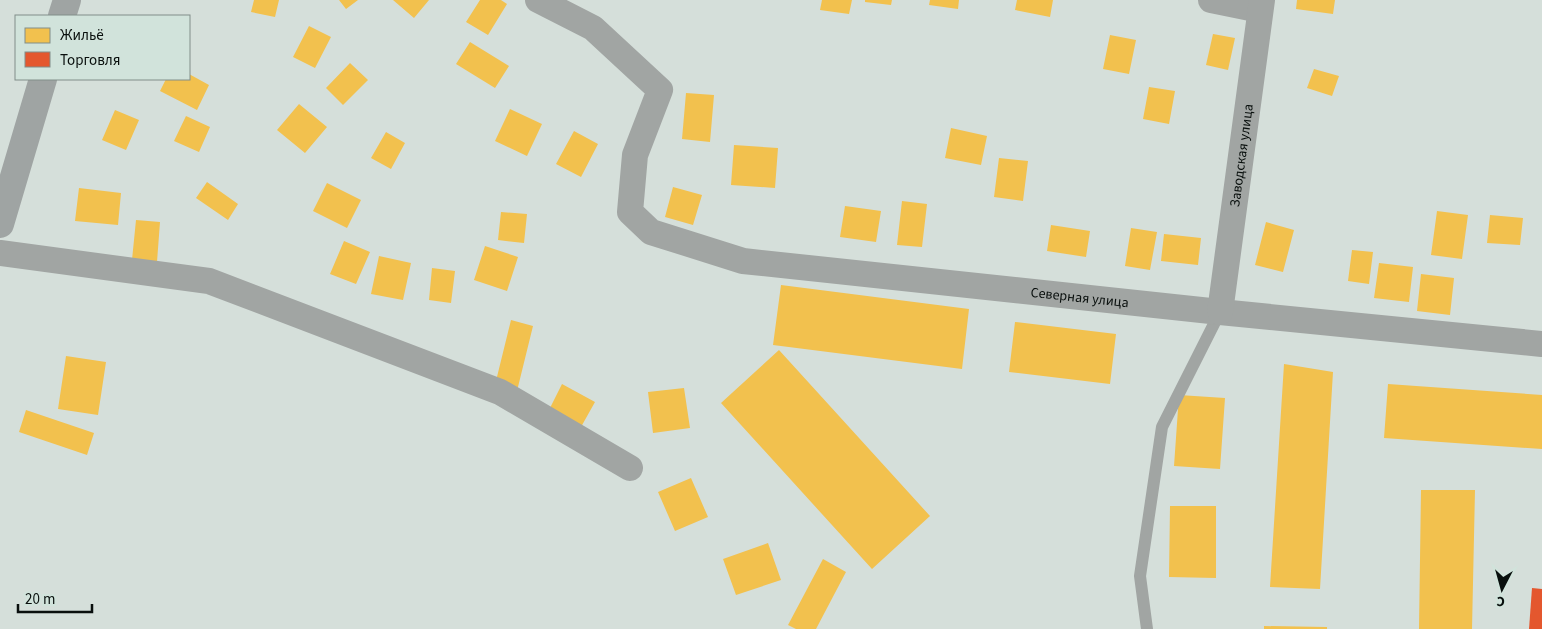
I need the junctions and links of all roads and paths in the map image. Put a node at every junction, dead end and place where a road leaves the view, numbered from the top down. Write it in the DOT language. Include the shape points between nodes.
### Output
graph roads {
  1 [pos="67,0"];
  2 [pos="538,0"];
  3 [pos="1211,0"];
  4 [pos="1261,5"];
  5 [pos="62,15"];
  6 [pos="43,80"];
  7 [pos="0,224"];
  8 [pos="0,253"];
  9 [pos="1220,312"];
  10 [pos="1542,344"];
  11 [pos="630,468"];
  12 [pos="1147,629"];
  1 -- 5 [label="street"];
  2 -- 9 [label="street, Северная улица" via="593,28 660,90 635,155 630,212 651,232 743,262"];
  3 -- 4 [label="street"];
  4 -- 9 [label="street, Заводская улица"];
  6 -- 7 [label="street"];
  8 -- 11 [label="street" via="209,281 500,392"];
  9 -- 10 [label="street, Северная улица"];
  9 -- 12 [label="lane" via="1162,427 1140,576"];
}
